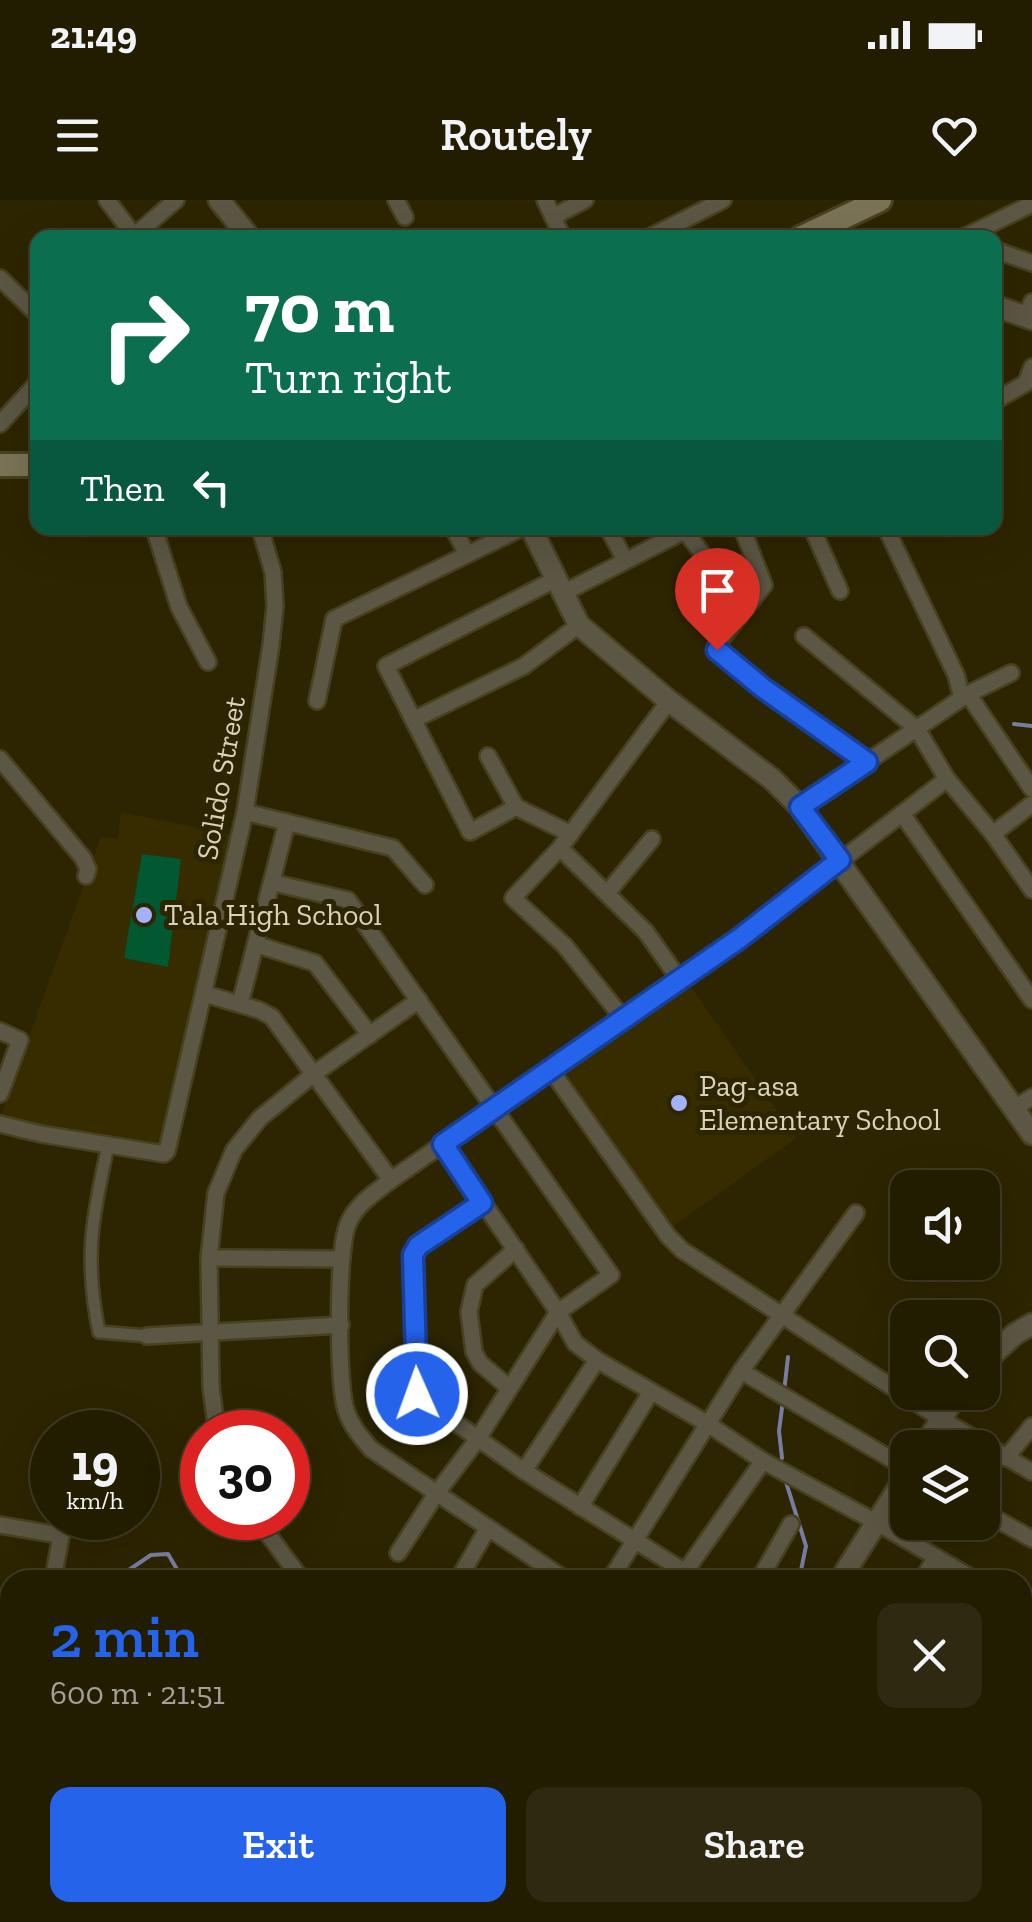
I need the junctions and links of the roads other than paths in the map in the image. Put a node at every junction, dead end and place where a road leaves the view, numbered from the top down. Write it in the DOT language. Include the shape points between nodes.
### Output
graph roads {
  1 [pos="106,200"];
  2 [pos="176,200"];
  3 [pos="219,200"];
  4 [pos="396,200"];
  5 [pos="545,200"];
  6 [pos="584,200"];
  7 [pos="723,200"];
  8 [pos="880,200"];
  9 [pos="1032,204"];
  10 [pos="405,217"];
  11 [pos="553,217"];
  12 [pos="130,230"];
  13 [pos="143,230"];
  14 [pos="243,230"];
  15 [pos="559,230"];
  16 [pos="664,230"];
  17 [pos="818,230"];
  18 [pos="978,230"];
  19 [pos="1002,253"];
  20 [pos="1032,264"];
  21 [pos="0,278"];
  22 [pos="30,307"];
  23 [pos="1002,312"];
  24 [pos="1030,312"];
  25 [pos="1032,368"];
  26 [pos="30,391"];
  27 [pos="1002,397"];
  28 [pos="0,424"];
  29 [pos="0,465"];
  30 [pos="30,465"];
  31 [pos="156,535"];
  32 [pos="262,535"];
  33 [pos="457,535"];
  34 [pos="507,535"];
  35 [pos="535,535"];
  36 [pos="612,535"];
  37 [pos="673,535"];
  38 [pos="691,535"];
  39 [pos="745,535"];
  40 [pos="815,535"];
  41 [pos="889,535"];
  42 [pos="468,554"];
  43 [pos="625,560"];
  44 [pos="560,586"];
  45 [pos="840,591"];
  46 [pos="750,600"];
  47 [pos="579,625"];
  48 [pos="804,636"];
  49 [pos="208,662"];
  50 [pos="1011,673"];
  51 [pos="965,696"];
  52 [pos="317,700"];
  53 [pos="669,702"];
  54 [pos="413,720"];
  55 [pos="917,729"];
  56 [pos="488,756"];
  57 [pos="0,759"];
  58 [pos="867,762"];
  59 [pos="947,779"];
  60 [pos="1032,789"];
  61 [pos="1032,804"];
  62 [pos="516,807"];
  63 [pos="800,807"];
  64 [pos="245,812"];
  65 [pos="903,815"];
  66 [pos="287,822"];
  67 [pos="571,834"];
  68 [pos="993,834"];
  69 [pos="652,838"];
  70 [pos="560,848"];
  71 [pos="840,860"];
  72 [pos="86,876"];
  73 [pos="274,882"];
  74 [pos="425,885"];
  75 [pos="1032,890"];
  76 [pos="607,893"];
  77 [pos="258,945"];
  78 [pos="678,979"];
  79 [pos="1029,990"];
  80 [pos="205,994"];
  81 [pos="419,1000"];
  82 [pos="240,1004"];
  83 [pos="622,1017"];
  84 [pos="0,1031"];
  85 [pos="370,1035"];
  86 [pos="551,1070"];
  87 [pos="315,1073"];
  88 [pos="0,1094"];
  89 [pos="1032,1097"];
  90 [pos="495,1108"];
  91 [pos="1014,1109"];
  92 [pos="0,1124"];
  93 [pos="1032,1134"];
  94 [pos="443,1144"];
  95 [pos="108,1146"];
  96 [pos="391,1180"];
  97 [pos="482,1203"];
  98 [pos="856,1212"];
  99 [pos="516,1249"];
  100 [pos="209,1258"];
  101 [pos="340,1259"];
  102 [pos="558,1312"];
  103 [pos="780,1314"];
  104 [pos="1032,1324"];
  105 [pos="341,1325"];
  106 [pos="210,1333"];
  107 [pos="146,1336"];
  108 [pos="1000,1348"];
  109 [pos="597,1360"];
  110 [pos="741,1372"];
  111 [pos="508,1388"];
  112 [pos="651,1392"];
  113 [pos="215,1410"];
  114 [pos="947,1410"];
  115 [pos="941,1419"];
  116 [pos="708,1424"];
  117 [pos="1032,1426"];
  118 [pos="934,1430"];
  119 [pos="477,1440"];
  120 [pos="1006,1458"];
  121 [pos="890,1460"];
  122 [pos="764,1461"];
  123 [pos="524,1471"];
  124 [pos="1032,1472"];
  125 [pos="436,1494"];
  126 [pos="890,1500"];
  127 [pos="580,1507"];
  128 [pos="1000,1521"];
  129 [pos="876,1522"];
  130 [pos="792,1524"];
  131 [pos="0,1525"];
  132 [pos="488,1528"];
  133 [pos="1032,1539"];
  134 [pos="272,1540"];
  135 [pos="634,1542"];
  136 [pos="398,1553"];
  137 [pos="936,1557"];
  138 [pos="55,1570"];
  139 [pos="295,1570"];
  140 [pos="464,1570"];
  141 [pos="551,1570"];
  142 [pos="616,1570"];
  143 [pos="681,1570"];
  144 [pos="695,1570"];
  145 [pos="766,1570"];
  146 [pos="846,1570"];
  147 [pos="928,1570"];
  148 [pos="958,1570"];
  1 -- 12 [label="street"];
  2 -- 13 [label="street"];
  3 -- 14 [label="street"];
  4 -- 10 [label="street"];
  5 -- 11 [label="street"];
  6 -- 11 [label="street"];
  7 -- 16 [label="street"];
  8 -- 17 [label="main road"];
  9 -- 18 [label="street"];
  11 -- 15 [label="street"];
  19 -- 20 [label="street"];
  21 -- 22 [label="street"];
  23 -- 24 [label="street"];
  25 -- 27 [label="street" via="1026,383"];
  26 -- 28 [label="street"];
  29 -- 30 [label="main road"];
  31 -- 49 [label="street" via="179,607"];
  32 -- 64 [label="street, Solido Street" via="274,606"];
  33 -- 42 [label="street"];
  34 -- 42 [label="street"];
  35 -- 44 [label="street"];
  36 -- 43 [label="street"];
  37 -- 43 [label="street"];
  38 -- 46 [label="street" via="710,564"];
  39 -- 46 [label="street" via="764,585"];
  40 -- 45 [label="street"];
  41 -- 51 [label="street"];
  42 -- 52 [label="street" via="334,619"];
  43 -- 44 [label="street"];
  44 -- 47 [label="street"];
  44 -- 54 [label="street" via="388,662"];
  46 -- 58 [label="street" via="717,650"];
  47 -- 53 [label="street"];
  47 -- 54 [label="street" via="524,666"];
  48 -- 55 [label="street"];
  50 -- 51 [label="street"];
  51 -- 55 [label="street"];
  51 -- 60 [label="street"];
  53 -- 63 [label="street"];
  53 -- 67 [label="street"];
  54 -- 62 [label="street" via="470,832"];
  55 -- 58 [label="street"];
  55 -- 59 [label="street"];
  56 -- 62 [label="street"];
  57 -- 72 [label="street" via="83,858"];
  58 -- 63 [label="street"];
  59 -- 65 [label="street"];
  59 -- 68 [label="street"];
  61 -- 68 [label="street"];
  62 -- 67 [label="street"];
  63 -- 71 [label="street"];
  64 -- 66 [label="street"];
  64 -- 80 [label="street, Solido Street"];
  65 -- 71 [label="street"];
  65 -- 79 [label="street"];
  66 -- 73 [label="street"];
  66 -- 74 [label="street" via="393,848"];
  67 -- 70 [label="street"];
  68 -- 75 [label="street"];
  69 -- 76 [label="street"];
  70 -- 76 [label="street"];
  70 -- 83 [label="street" via="514,899 566,946"];
  71 -- 78 [label="street"];
  71 -- 91 [label="street"];
  73 -- 77 [label="street"];
  73 -- 81 [label="street" via="348,900"];
  76 -- 78 [label="street" via="646,932"];
  77 -- 82 [label="street"];
  77 -- 85 [label="street" via="315,963"];
  78 -- 83 [label="street"];
  80 -- 82 [label="street"];
  80 -- 95 [label="street, Solido Street" via="166,1153"];
  81 -- 85 [label="street"];
  81 -- 90 [label="street"];
  82 -- 87 [label="street" via="272,1017"];
  83 -- 86 [label="street"];
  84 -- 88 [label="street" via="20,1040"];
  85 -- 87 [label="street"];
  86 -- 90 [label="street"];
  86 -- 103 [label="street" via="668,1236"];
  87 -- 96 [label="street"];
  87 -- 100 [label="street" via="260,1118 234,1150 216,1193"];
  89 -- 91 [label="street"];
  90 -- 94 [label="street"];
  90 -- 102 [label="street" via="610,1274"];
  91 -- 93 [label="street"];
  92 -- 95 [label="street"];
  94 -- 96 [label="street"];
  94 -- 97 [label="street"];
  95 -- 107 [label="street" via="90,1244 99,1332"];
  96 -- 101 [label="street" via="349,1220"];
  97 -- 99 [label="street"];
  97 -- 119 [label="street" via="418,1246 413,1261 417,1394"];
  98 -- 103 [label="street"];
  99 -- 102 [label="street"];
  99 -- 111 [label="street" via="475,1285 469,1312 474,1352"];
  100 -- 101 [label="street"];
  100 -- 106 [label="street"];
  101 -- 105 [label="street"];
  102 -- 109 [label="street" via="575,1343"];
  102 -- 111 [label="street"];
  103 -- 110 [label="street"];
  103 -- 115 [label="street"];
  104 -- 108 [label="street"];
  105 -- 106 [label="street"];
  105 -- 125 [label="street" via="342,1393 355,1430 371,1450"];
  106 -- 107 [label="street"];
  106 -- 113 [label="street"];
  109 -- 112 [label="street"];
  109 -- 123 [label="street"];
  110 -- 116 [label="street"];
  110 -- 121 [label="street"];
  111 -- 119 [label="street"];
  112 -- 116 [label="street"];
  112 -- 127 [label="street"];
  114 -- 115 [label="street"];
  115 -- 118 [label="street"];
  115 -- 120 [label="street"];
  116 -- 122 [label="street"];
  116 -- 135 [label="street"];
  117 -- 120 [label="street"];
  119 -- 123 [label="street"];
  119 -- 125 [label="street"];
  120 -- 124 [label="street"];
  122 -- 129 [label="street"];
  122 -- 144 [label="street"];
  123 -- 127 [label="street"];
  125 -- 132 [label="street"];
  125 -- 136 [label="street"];
  126 -- 129 [label="street"];
  127 -- 135 [label="street"];
  128 -- 133 [label="street"];
  129 -- 137 [label="street"];
  129 -- 146 [label="street"];
  130 -- 145 [label="street"];
  131 -- 138 [label="street" via="60,1536"];
  132 -- 140 [label="street"];
  132 -- 141 [label="street"];
  134 -- 139 [label="street"];
  135 -- 142 [label="street"];
  135 -- 143 [label="street"];
  137 -- 147 [label="street"];
  137 -- 148 [label="street"];
}
